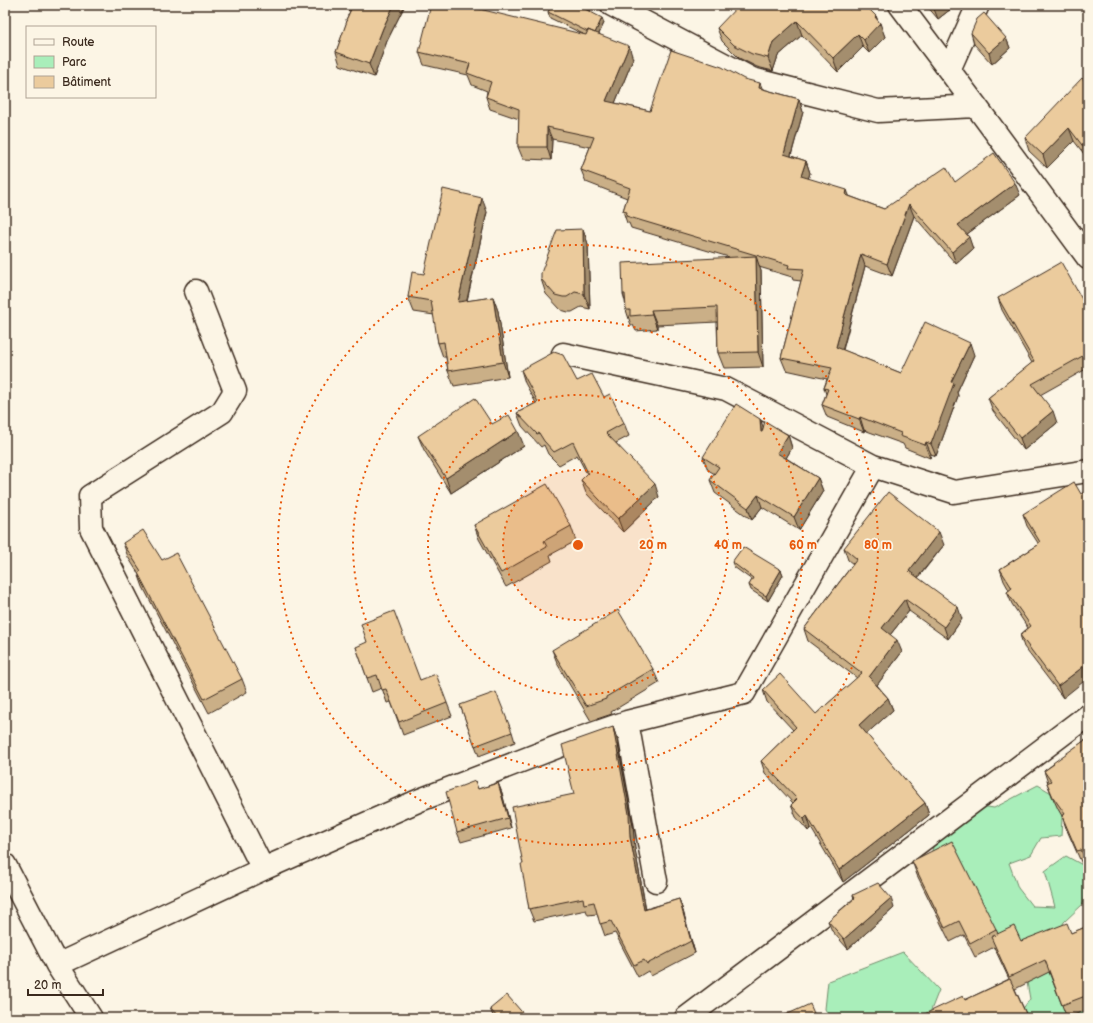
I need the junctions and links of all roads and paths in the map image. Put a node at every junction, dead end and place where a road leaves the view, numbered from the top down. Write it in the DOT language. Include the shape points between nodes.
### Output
graph roads {
  1 [pos="612,5"];
  2 [pos="900,5"];
  3 [pos="978,5"];
  4 [pos="950,70"];
  5 [pos="976,106"];
  6 [pos="1088,258"];
  7 [pos="196,291"];
  8 [pos="564,354"];
  9 [pos="873,466"];
  10 [pos="1088,470"];
  11 [pos="1088,715"];
  12 [pos="627,722"];
  13 [pos="5,865"];
  14 [pos="263,869"];
  15 [pos="656,881"];
  16 [pos="58,965"];
  17 [pos="91,1018"];
  18 [pos="686,1018"];
  1 -- 5 [label="street" via="752,79 878,111"];
  2 -- 4 [label="street"];
  3 -- 4 [label="street"];
  4 -- 5 [label="street"];
  5 -- 6 [label="street"];
  7 -- 14 [label="street" via="235,391 222,412 90,496 91,528"];
  8 -- 9 [label="street" via="726,389"];
  9 -- 10 [label="street" via="954,492"];
  9 -- 12 [label="street" via="744,693"];
  11 -- 18 [label="street"];
  12 -- 14 [label="street" via="420,800"];
  12 -- 15 [label="street"];
  13 -- 16 [label="street"];
  14 -- 16 [label="street"];
  16 -- 17 [label="street"];
}
